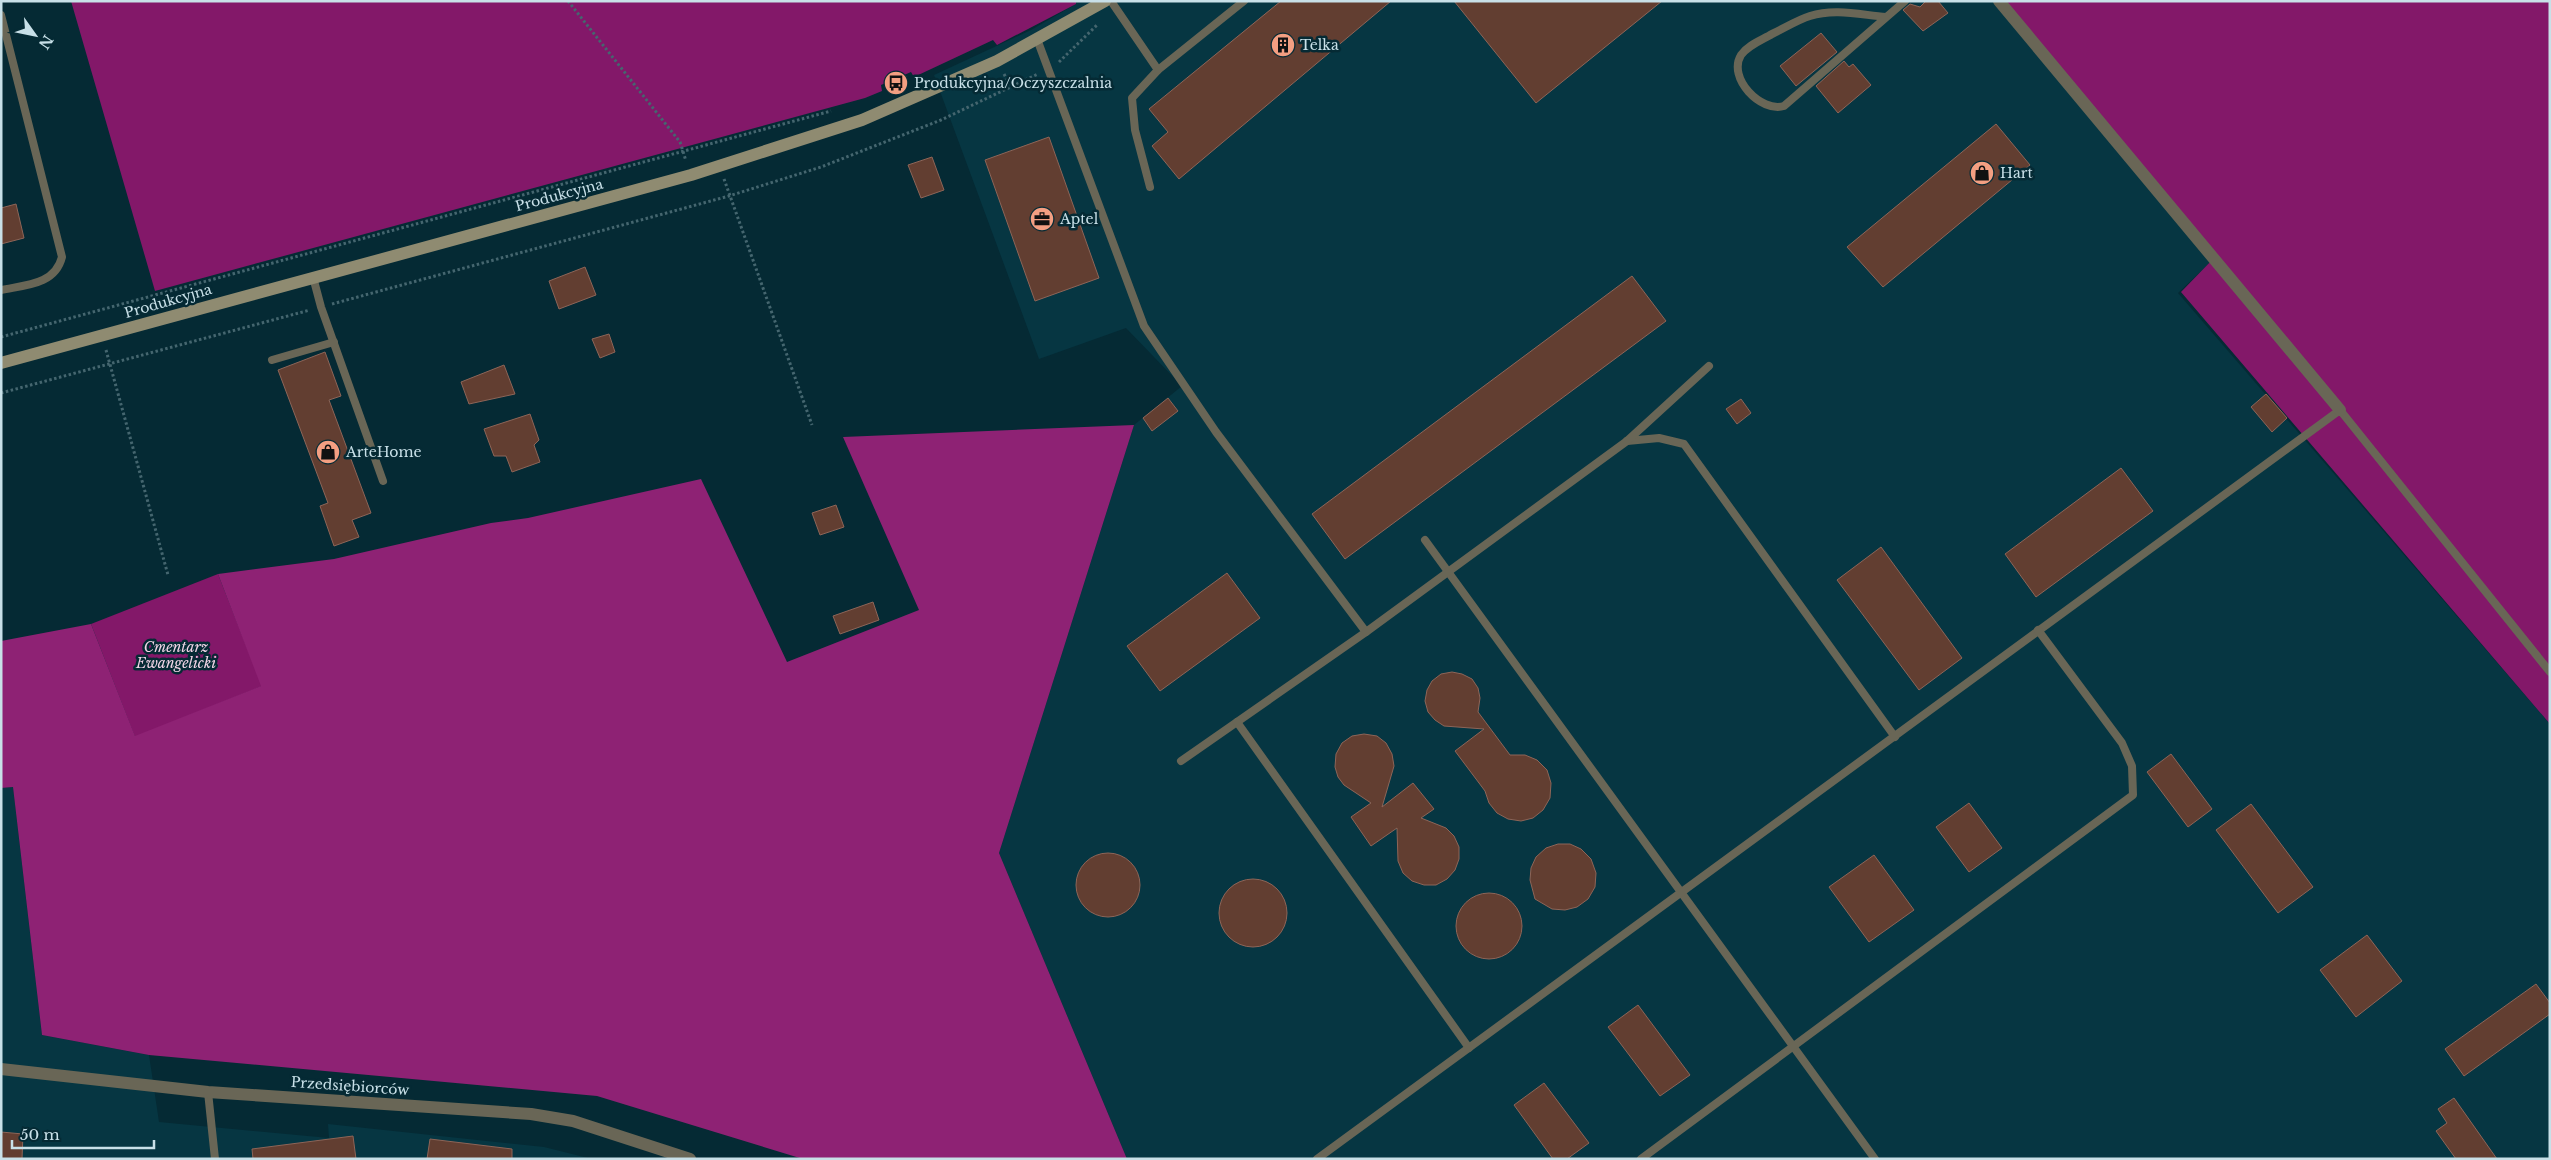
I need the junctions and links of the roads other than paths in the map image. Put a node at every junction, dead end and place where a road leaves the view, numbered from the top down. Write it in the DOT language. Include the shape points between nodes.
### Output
graph roads {
  1 [pos="1105,1"];
  2 [pos="1110,1"];
  3 [pos="1244,1"];
  4 [pos="1905,1"];
  5 [pos="1999,1"];
  6 [pos="1,14"];
  7 [pos="1886,18"];
  8 [pos="1037,39"];
  9 [pos="1158,70"];
  10 [pos="1150,186"];
  11 [pos="313,277"];
  12 [pos="1,290"];
  13 [pos="334,342"];
  14 [pos="272,360"];
  15 [pos="1,363"];
  16 [pos="1708,366"];
  17 [pos="2340,410"];
  18 [pos="1627,441"];
  19 [pos="382,481"];
  20 [pos="1425,540"];
  21 [pos="1449,574"];
  22 [pos="2038,630"];
  23 [pos="1366,632"];
  24 [pos="2550,672"];
  25 [pos="1237,722"];
  26 [pos="1896,737"];
  27 [pos="1181,761"];
  28 [pos="1681,893"];
  29 [pos="1793,1046"];
  30 [pos="1469,1048"];
  31 [pos="1,1069"];
  32 [pos="208,1092"];
  33 [pos="215,1159"];
  34 [pos="690,1159"];
  35 [pos="1317,1159"];
  36 [pos="1641,1159"];
  37 [pos="1875,1159"];
  1 -- 8 [label="street, Produkcyjna"];
  2 -- 9 [label="lane"];
  3 -- 9 [label="lane"];
  4 -- 7 [label="lane"];
  5 -- 17 [label="street"];
  6 -- 12 [label="lane" via="62,257 60,267 51,276 38,283"];
  7 -- 7 [label="lane" via="1784,106 1766,106 1742,80 1737,65 1754,43 1810,16 1835,12"];
  8 -- 11 [label="street, Produkcyjna" via="997,61 862,120 690,175"];
  8 -- 23 [label="lane" via="1144,326 1222,440"];
  9 -- 10 [label="lane" via="1132,98 1135,130"];
  11 -- 13 [label="lane"];
  11 -- 15 [label="street, Produkcyjna"];
  13 -- 14 [label="lane"];
  13 -- 19 [label="lane"];
  16 -- 18 [label="lane"];
  17 -- 22 [label="lane"];
  17 -- 24 [label="lane"];
  18 -- 21 [label="lane"];
  18 -- 26 [label="lane" via="1659,438 1684,444"];
  20 -- 21 [label="lane"];
  21 -- 23 [label="lane"];
  21 -- 28 [label="lane"];
  22 -- 26 [label="lane"];
  22 -- 29 [label="lane" via="2122,743 2132,766 2133,795"];
  23 -- 25 [label="lane"];
  25 -- 27 [label="lane"];
  25 -- 30 [label="lane"];
  26 -- 28 [label="lane"];
  28 -- 29 [label="lane"];
  28 -- 30 [label="lane"];
  29 -- 36 [label="lane"];
  29 -- 37 [label="lane"];
  30 -- 35 [label="lane"];
  31 -- 32 [label="street, Przedsiębiorców"];
  32 -- 33 [label="lane"];
  32 -- 34 [label="street, Przedsiębiorców" via="532,1114 572,1122"];
}
